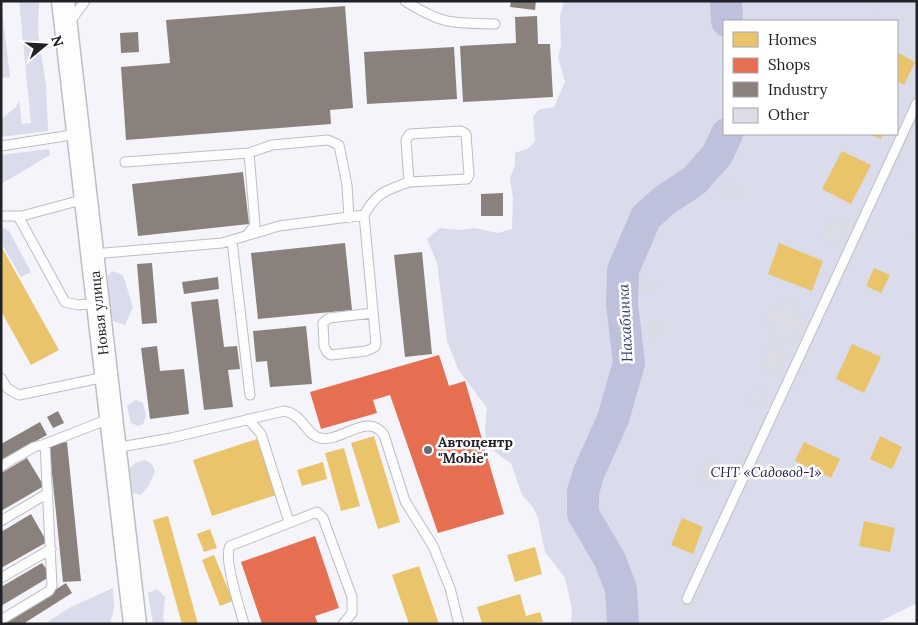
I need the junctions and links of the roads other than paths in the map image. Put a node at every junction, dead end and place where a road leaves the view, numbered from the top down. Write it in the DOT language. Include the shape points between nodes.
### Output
graph roads {
  1 [pos="63,1"];
  2 [pos="85,1"];
  3 [pos="405,1"];
  4 [pos="495,24"];
  5 [pos="66,27"];
  6 [pos="917,103"];
  7 [pos="78,134"];
  8 [pos="1,146"];
  9 [pos="249,153"];
  10 [pos="125,162"];
  11 [pos="409,182"];
  12 [pos="85,198"];
  13 [pos="364,215"];
  14 [pos="1,216"];
  15 [pos="18,216"];
  16 [pos="349,218"];
  17 [pos="244,237"];
  18 [pos="232,241"];
  19 [pos="92,254"];
  20 [pos="98,302"];
  21 [pos="373,313"];
  22 [pos="105,377"];
  23 [pos="1,378"];
  24 [pos="250,395"];
  25 [pos="111,418"];
  26 [pos="248,418"];
  27 [pos="45,444"];
  28 [pos="115,448"];
  29 [pos="1,466"];
  30 [pos="48,493"];
  31 [pos="1,521"];
  32 [pos="289,522"];
  33 [pos="50,549"];
  34 [pos="1,578"];
  35 [pos="688,599"];
  36 [pos="1,620"];
  37 [pos="135,624"];
  38 [pos="244,624"];
  39 [pos="343,624"];
  40 [pos="459,624"];
  1 -- 5 [label="street, Новая улица"];
  2 -- 5 [label="lane"];
  3 -- 4 [label="lane" via="433,18 449,23"];
  5 -- 7 [label="street, Новая улица"];
  6 -- 35 [label="lane"];
  7 -- 8 [label="lane"];
  7 -- 12 [label="street, Новая улица"];
  9 -- 10 [label="lane"];
  9 -- 16 [label="lane" via="272,146 328,140 339,145 347,184"];
  9 -- 17 [label="lane" via="255,225 253,231"];
  11 -- 11 [label="lane" via="406,140 410,134 461,131 466,134 467,179"];
  11 -- 13 [label="lane" via="381,192"];
  12 -- 15 [label="lane"];
  12 -- 19 [label="street, Новая улица"];
  13 -- 16 [label="lane"];
  13 -- 21 [label="lane"];
  14 -- 15 [label="lane"];
  15 -- 20 [label="lane" via="65,302 78,305"];
  16 -- 17 [label="lane" via="279,226"];
  17 -- 18 [label="lane"];
  18 -- 19 [label="lane"];
  18 -- 24 [label="lane"];
  19 -- 20 [label="street, Новая улица"];
  20 -- 22 [label="street, Новая улица"];
  21 -- 21 [label="lane" via="375,347 330,355 327,352 324,322 329,318"];
  22 -- 23 [label="lane" via="18,395 7,388"];
  22 -- 25 [label="street, Новая улица"];
  25 -- 27 [label="lane"];
  25 -- 28 [label="street, Новая улица"];
  26 -- 28 [label="lane" via="171,438"];
  26 -- 32 [label="lane" via="260,434"];
  26 -- 40 [label="lane" via="290,412 319,438 368,425 382,431 405,501 440,562"];
  27 -- 29 [label="lane" via="34,446"];
  27 -- 30 [label="lane"];
  28 -- 37 [label="street, Новая улица"];
  30 -- 31 [label="lane"];
  30 -- 33 [label="lane"];
  32 -- 38 [label="lane" via="237,543 228,550"];
  32 -- 39 [label="lane" via="313,513 323,518 352,597 352,613"];
  33 -- 34 [label="lane"];
  33 -- 36 [label="lane" via="53,580 49,591"];
}
